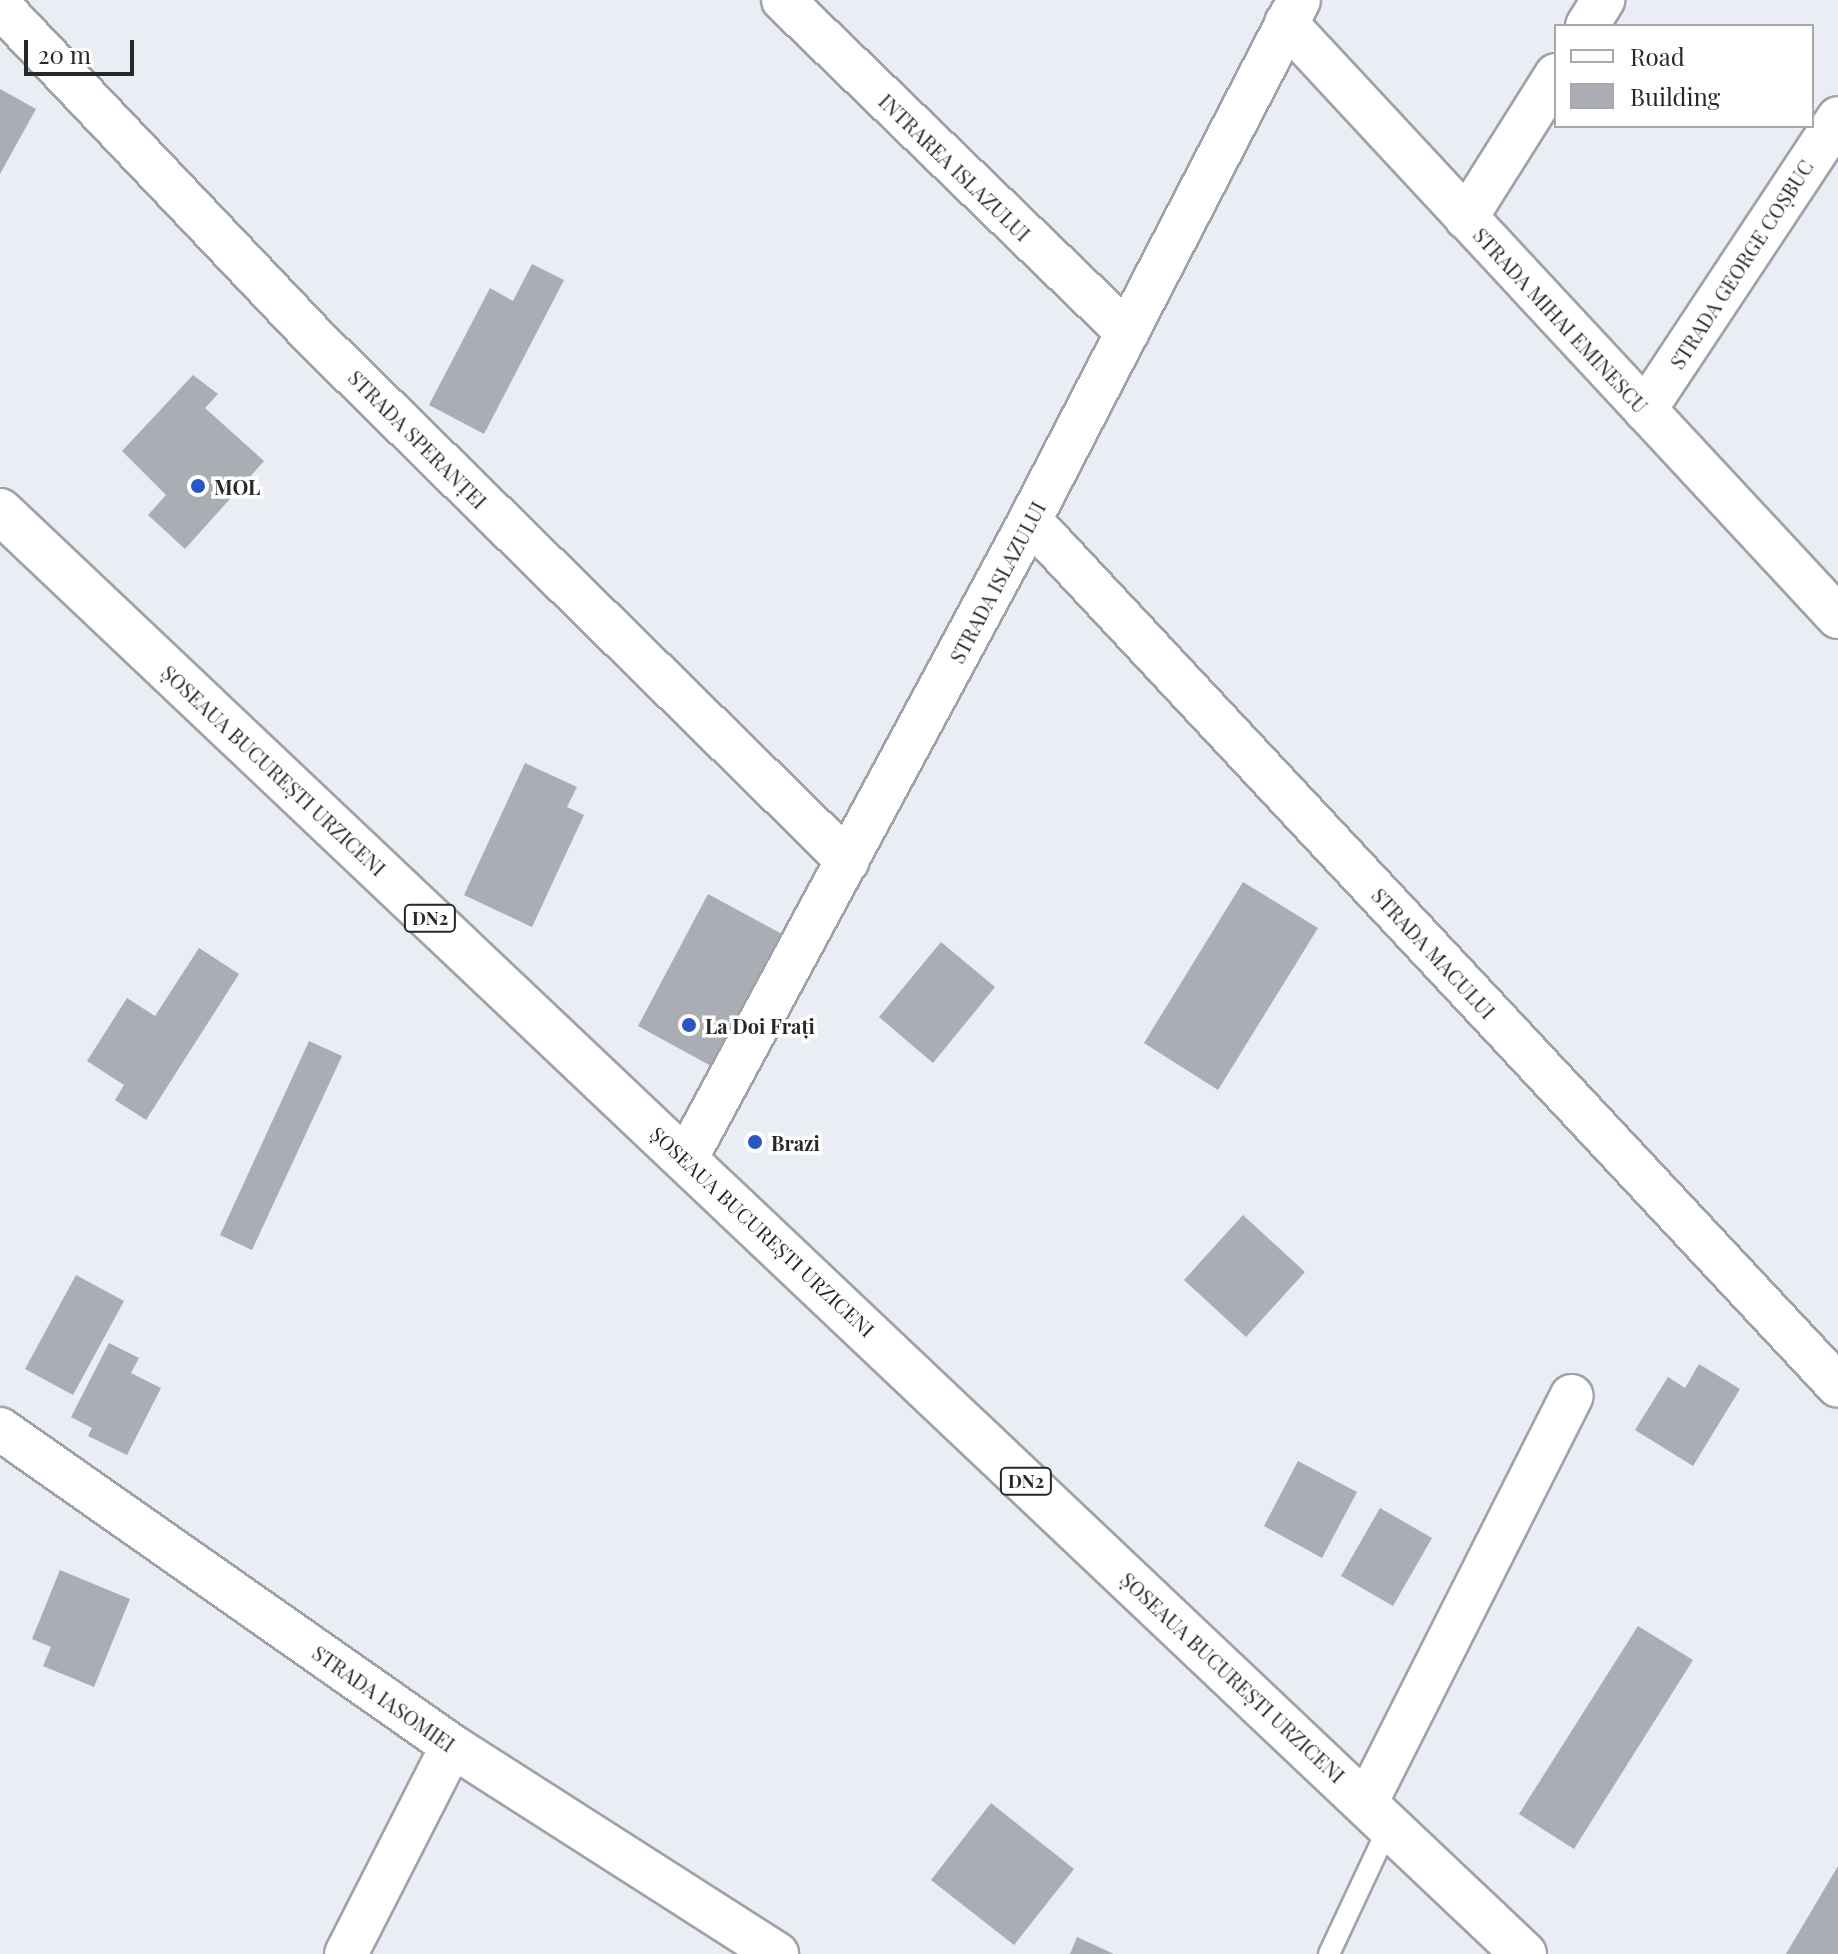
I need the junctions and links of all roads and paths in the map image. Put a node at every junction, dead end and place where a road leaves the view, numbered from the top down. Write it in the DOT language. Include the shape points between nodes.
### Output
graph roads {
  1 [pos="783,0"];
  2 [pos="1603,0"];
  3 [pos="0,6"];
  4 [pos="1292,11"];
  5 [pos="1588,24"];
  6 [pos="1554,78"];
  7 [pos="1838,118"];
  8 [pos="1466,218"];
  9 [pos="1128,333"];
  10 [pos="1645,410"];
  11 [pos="0,511"];
  12 [pos="1030,520"];
  13 [pos="1834,601"];
  14 [pos="848,861"];
  15 [pos="686,1159"];
  16 [pos="1838,1386"];
  17 [pos="1572,1396"];
  18 [pos="0,1429"];
  19 [pos="452,1746"];
  20 [pos="1377,1814"];
  21 [pos="346,1954"];
  22 [pos="777,1954"];
  23 [pos="1329,1954"];
  24 [pos="1524,1954"];
  1 -- 9 [label="street, INTRAREA ISLAZULUI"];
  2 -- 5 [label="street"];
  3 -- 14 [label="street, STRADA SPERANȚEI" via="316,339"];
  4 -- 8 [label="street, STRADA MIHAI EMINESCU"];
  4 -- 9 [label="street, STRADA ISLAZULUI"];
  6 -- 8 [label="street"];
  7 -- 10 [label="street, STRADA GEORGE COȘBUC"];
  8 -- 10 [label="street, STRADA MIHAI EMINESCU"];
  9 -- 12 [label="street, STRADA ISLAZULUI"];
  10 -- 13 [label="street, STRADA MIHAI EMINESCU"];
  11 -- 15 [label="highway, ȘOSEAUA BUCUREȘTI URZICENI / DN2"];
  12 -- 14 [label="street, STRADA ISLAZULUI"];
  12 -- 16 [label="street, STRADA MACULUI"];
  14 -- 15 [label="street, STRADA ISLAZULUI"];
  15 -- 20 [label="highway, ȘOSEAUA BUCUREȘTI URZICENI / DN2"];
  17 -- 20 [label="street"];
  18 -- 19 [label="street, STRADA IASOMIEI"];
  19 -- 21 [label="street"];
  19 -- 22 [label="street, STRADA IASOMIEI"];
  20 -- 23 [label="lane"];
  20 -- 24 [label="highway, ȘOSEAUA BUCUREȘTI URZICENI / DN2"];
}
